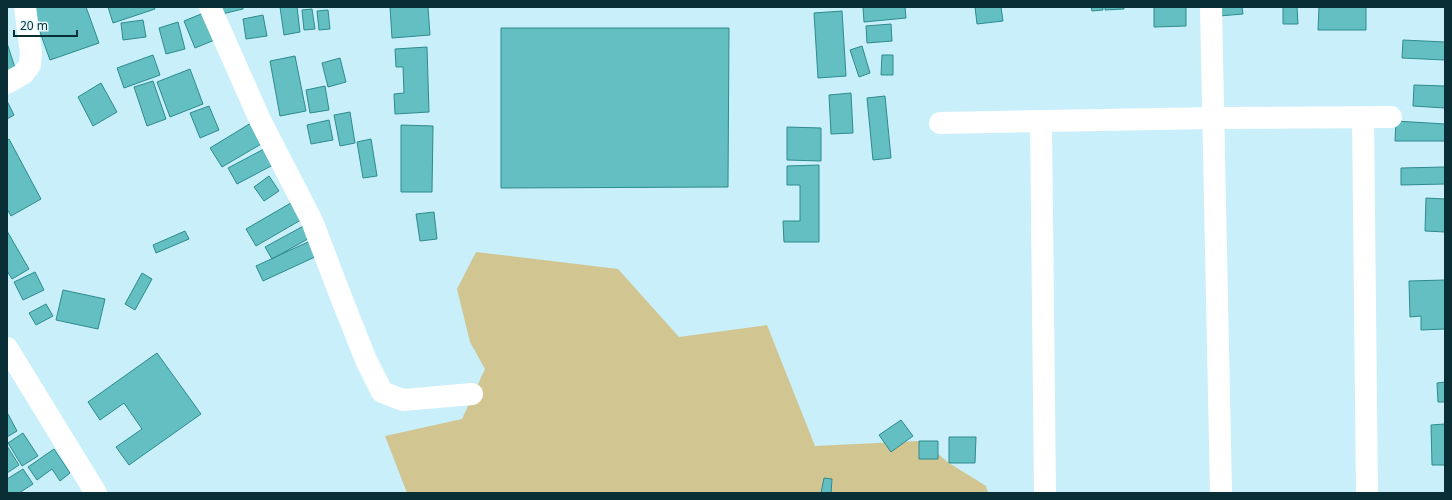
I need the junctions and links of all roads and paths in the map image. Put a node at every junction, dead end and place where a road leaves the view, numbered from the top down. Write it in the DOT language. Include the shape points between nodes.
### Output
graph roads {
  1 [pos="25,7"];
  2 [pos="210,7"];
  3 [pos="1211,7"];
  4 [pos="7,83"];
  5 [pos="1391,117"];
  6 [pos="1213,118"];
  7 [pos="1362,118"];
  8 [pos="1041,121"];
  9 [pos="940,122"];
  10 [pos="7,348"];
  11 [pos="472,394"];
  12 [pos="96,493"];
  13 [pos="1046,493"];
  14 [pos="1221,493"];
  15 [pos="1367,493"];
  1 -- 4 [label="street" via="31,53 30,65 23,74"];
  2 -- 11 [label="street" via="260,120 312,221 340,297 382,392 403,400"];
  3 -- 6 [label="street"];
  5 -- 7 [label="street"];
  6 -- 7 [label="street"];
  6 -- 8 [label="street"];
  6 -- 14 [label="street"];
  7 -- 15 [label="street"];
  8 -- 9 [label="street"];
  8 -- 13 [label="street"];
  10 -- 12 [label="street"];
}
